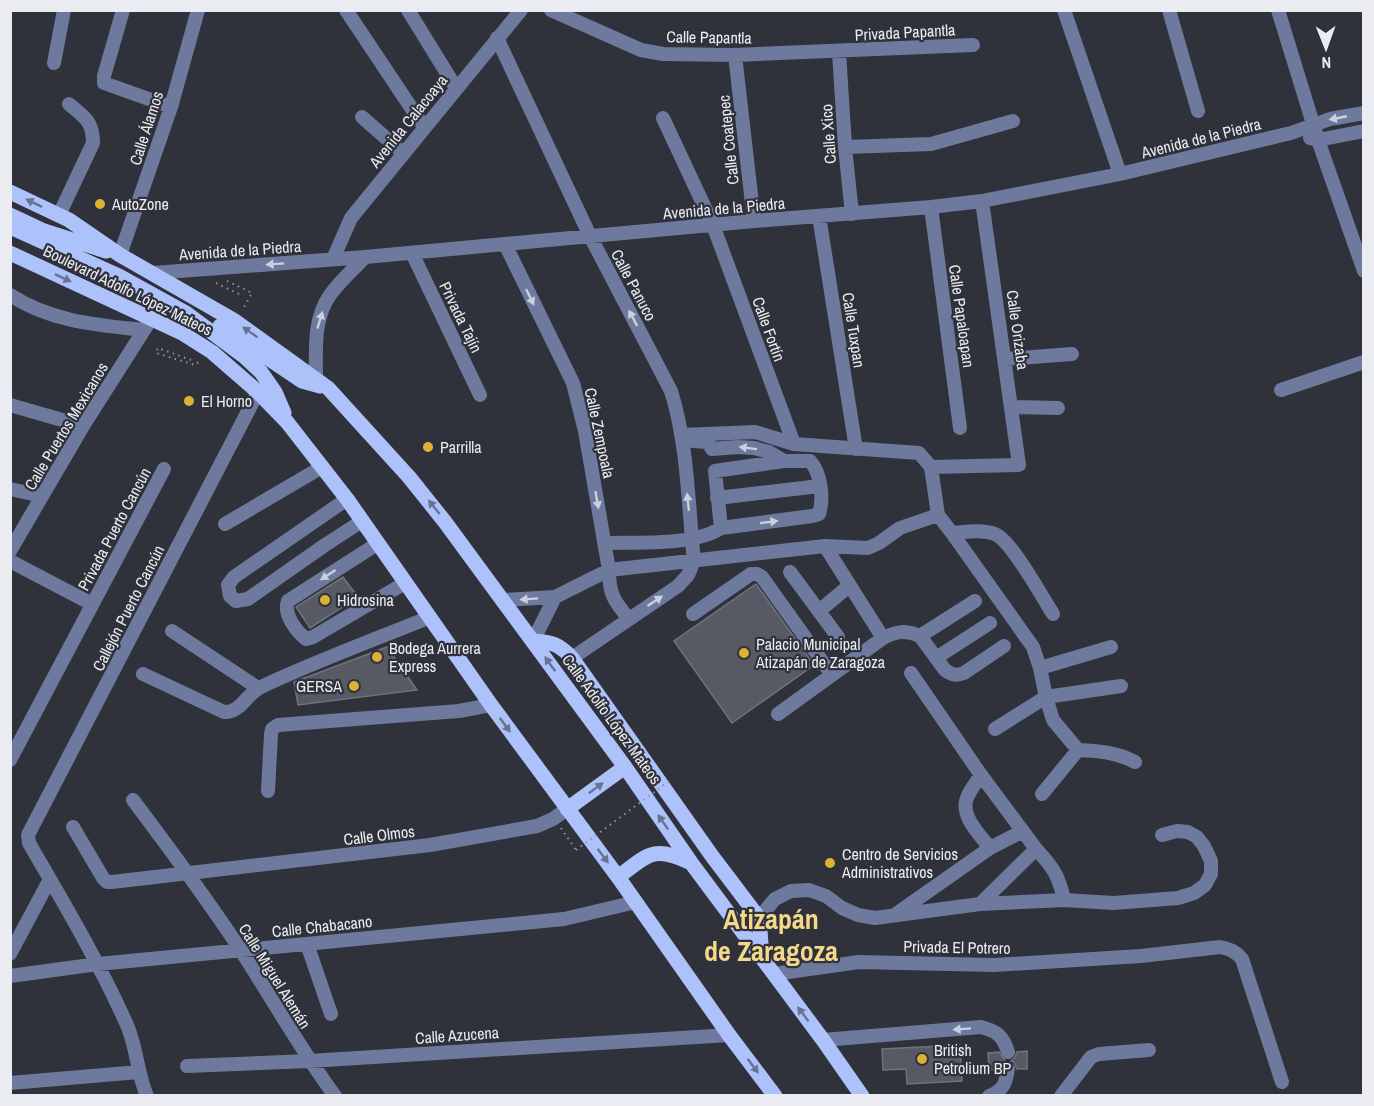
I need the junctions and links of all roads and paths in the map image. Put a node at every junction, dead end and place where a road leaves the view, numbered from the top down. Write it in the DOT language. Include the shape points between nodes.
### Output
graph roads {
  1 [pos="64,10"];
  2 [pos="123,10"];
  3 [pos="198,10"];
  4 [pos="346,10"];
  5 [pos="408,10"];
  6 [pos="551,10"];
  7 [pos="1064,10"];
  8 [pos="1169,10"];
  9 [pos="1278,10"];
  10 [pos="514,14"];
  11 [pos="497,38"];
  12 [pos="973,45"];
  13 [pos="839,52"];
  14 [pos="735,55"];
  15 [pos="54,63"];
  16 [pos="456,88"];
  17 [pos="69,104"];
  18 [pos="171,107"];
  19 [pos="1198,111"];
  20 [pos="1364,113"];
  21 [pos="362,117"];
  22 [pos="663,118"];
  23 [pos="1013,121"];
  24 [pos="1313,124"];
  25 [pos="424,128"];
  26 [pos="1364,131"];
  27 [pos="1291,133"];
  28 [pos="1318,140"];
  29 [pos="845,147"];
  30 [pos="403,153"];
  31 [pos="1120,174"];
  32 [pos="10,192"];
  33 [pos="982,201"];
  34 [pos="931,207"];
  35 [pos="852,214"];
  36 [pos="10,215"];
  37 [pos="59,215"];
  38 [pos="819,216"];
  39 [pos="754,221"];
  40 [pos="713,225"];
  41 [pos="10,226"];
  42 [pos="590,236"];
  43 [pos="505,244"];
  44 [pos="412,252"];
  45 [pos="10,253"];
  46 [pos="120,255"];
  47 [pos="365,257"];
  48 [pos="333,259"];
  49 [pos="1364,271"];
  50 [pos="153,273"];
  51 [pos="223,279"];
  52 [pos="210,280"];
  53 [pos="10,295"];
  54 [pos="243,296"];
  55 [pos="235,321"];
  56 [pos="148,325"];
  57 [pos="212,352"];
  58 [pos="1072,354"];
  59 [pos="1006,359"];
  60 [pos="191,360"];
  61 [pos="1364,362"];
  62 [pos="309,379"];
  63 [pos="1281,390"];
  64 [pos="258,392"];
  65 [pos="480,395"];
  66 [pos="10,405"];
  67 [pos="1012,406"];
  68 [pos="1058,408"];
  69 [pos="287,422"];
  70 [pos="83,426"];
  71 [pos="960,428"];
  72 [pos="682,438"];
  73 [pos="794,444"];
  74 [pos="712,449"];
  75 [pos="856,449"];
  76 [pos="784,461"];
  77 [pos="322,467"];
  78 [pos="931,467"];
  79 [pos="164,469"];
  80 [pos="715,471"];
  81 [pos="820,486"];
  82 [pos="10,489"];
  83 [pos="42,496"];
  84 [pos="717,498"];
  85 [pos="346,499"];
  86 [pos="938,515"];
  87 [pos="362,522"];
  88 [pos="225,524"];
  89 [pos="721,528"];
  90 [pos="952,533"];
  91 [pos="692,539"];
  92 [pos="604,543"];
  93 [pos="377,544"];
  94 [pos="825,546"];
  95 [pos="10,551"];
  96 [pos="10,561"];
  97 [pos="694,561"];
  98 [pos="609,570"];
  99 [pos="790,572"];
  100 [pos="405,583"];
  101 [pos="849,586"];
  102 [pos="555,597"];
  103 [pos="504,600"];
  104 [pos="975,601"];
  105 [pos="92,604"];
  106 [pos="819,611"];
  107 [pos="693,614"];
  108 [pos="1053,614"];
  109 [pos="430,617"];
  110 [pos="629,619"];
  111 [pos="990,622"];
  112 [pos="172,631"];
  113 [pos="920,636"];
  114 [pos="838,637"];
  115 [pos="883,638"];
  116 [pos="533,641"];
  117 [pos="1004,646"];
  118 [pos="1111,647"];
  119 [pos="572,658"];
  120 [pos="936,658"];
  121 [pos="1040,668"];
  122 [pos="911,673"];
  123 [pos="143,674"];
  124 [pos="832,675"];
  125 [pos="1121,686"];
  126 [pos="258,688"];
  127 [pos="1046,697"];
  128 [pos="491,705"];
  129 [pos="778,714"];
  130 [pos="995,729"];
  131 [pos="1078,750"];
  132 [pos="10,760"];
  133 [pos="1135,762"];
  134 [pos="625,767"];
  135 [pos="981,775"];
  136 [pos="672,779"];
  137 [pos="268,791"];
  138 [pos="1042,794"];
  139 [pos="133,800"];
  140 [pos="567,809"];
  141 [pos="73,827"];
  142 [pos="1021,832"];
  143 [pos="564,833"];
  144 [pos="1162,835"];
  145 [pos="990,848"];
  146 [pos="1036,849"];
  147 [pos="712,856"];
  148 [pos="692,864"];
  149 [pos="189,874"];
  150 [pos="618,877"];
  151 [pos="50,879"];
  152 [pos="1064,900"];
  153 [pos="636,902"];
  154 [pos="981,904"];
  155 [pos="726,910"];
  156 [pos="893,916"];
  157 [pos="759,918"];
  158 [pos="307,944"];
  159 [pos="241,951"];
  160 [pos="10,954"];
  161 [pos="762,957"];
  162 [pos="98,964"];
  163 [pos="774,974"];
  164 [pos="10,976"];
  165 [pos="331,1014"];
  166 [pos="729,1035"];
  167 [pos="823,1040"];
  168 [pos="1149,1050"];
  169 [pos="1008,1052"];
  170 [pos="309,1061"];
  171 [pos="187,1066"];
  172 [pos="1008,1069"];
  173 [pos="139,1072"];
  174 [pos="1282,1082"];
  175 [pos="10,1083"];
  176 [pos="147,1095"];
  177 [pos="335,1095"];
  178 [pos="775,1095"];
  179 [pos="862,1095"];
  180 [pos="996,1095"];
  181 [pos="1061,1095"];
  1 -- 15 [label="street"];
  2 -- 18 [label="street" via="104,82"];
  3 -- 18 [label="street, Calle Álamos"];
  4 -- 25 [label="street"];
  5 -- 16 [label="street"];
  6 -- 14 [label="street, Calle Papantla" via="641,50"];
  7 -- 31 [label="street"];
  8 -- 19 [label="street"];
  9 -- 24 [label="street"];
  10 -- 11 [label="street, Avenida Calacoaya"];
  11 -- 16 [label="street, Avenida Calacoaya"];
  11 -- 42 [label="street, Calle Panuco"];
  12 -- 13 [label="street, Privada Papantla"];
  13 -- 14 [label="street, Calle Papantla"];
  13 -- 29 [label="street, Calle Xico"];
  14 -- 39 [label="street, Calle Coatepec"];
  16 -- 25 [label="street, Avenida Calacoaya"];
  17 -- 37 [label="street" via="89,121 93,143"];
  18 -- 46 [label="street, Calle Álamos"];
  20 -- 24 [label="street, Avenida de la Piedra, one-way"];
  21 -- 30 [label="street"];
  22 -- 40 [label="street, Calle Fortín"];
  23 -- 29 [label="street" via="931,144"];
  24 -- 27 [label="street, Avenida de la Piedra"];
  24 -- 28 [label="street"];
  25 -- 30 [label="street, Avenida Calacoaya"];
  26 -- 28 [label="street"];
  27 -- 28 [label="street, Avenida de la Piedra"];
  27 -- 31 [label="street, Avenida de la Piedra"];
  28 -- 49 [label="street"];
  29 -- 35 [label="street, Calle Xico"];
  30 -- 48 [label="street, Avenida Calacoaya" via="351,218"];
  31 -- 33 [label="street, Avenida de la Piedra"];
  37 -- 32 [label="main road, Boulevard Adolfo López Mateos, one-way"];
  33 -- 34 [label="street, Avenida de la Piedra"];
  33 -- 59 [label="street, Calle Orizaba"];
  34 -- 35 [label="street, Avenida de la Piedra"];
  34 -- 71 [label="street, Calle Papaloapan"];
  35 -- 38 [label="street, Avenida de la Piedra"];
  36 -- 46 [label="main road, Boulevard Adolfo López Mateos" via="44,231"];
  37 -- 46 [label="main road, Boulevard Adolfo López Mateos"];
  38 -- 39 [label="street, Avenida de la Piedra"];
  38 -- 75 [label="street, Calle Tuxpan"];
  39 -- 40 [label="street, Avenida de la Piedra"];
  40 -- 42 [label="street, Avenida de la Piedra"];
  40 -- 73 [label="street, Calle Fortín"];
  41 -- 69 [label="main road, Boulevard Adolfo López Mateos" via="119,276 186,313 261,372 275,392"];
  42 -- 43 [label="street, Avenida de la Piedra"];
  72 -- 42 [label="street, Calle Panuco, one-way" via="671,392"];
  43 -- 44 [label="street, Avenida de la Piedra"];
  43 -- 92 [label="street, Calle Zempoala, one-way" via="573,383"];
  44 -- 47 [label="street, Avenida de la Piedra"];
  44 -- 65 [label="street, Privada Tajín"];
  45 -- 56 [label="main road, Boulevard Adolfo López Mateos, one-way"];
  46 -- 50 [label="main road, Boulevard Adolfo López Mateos"];
  47 -- 48 [label="street, Avenida de la Piedra"];
  62 -- 47 [label="street, one-way" via="321,315 330,296"];
  48 -- 50 [label="street, Avenida de la Piedra, one-way"];
  50 -- 55 [label="main road, Boulevard Adolfo López Mateos"];
  50 -- 62 [label="main road" via="225,331"];
  51 -- 55 [label="path" via="252,293"];
  52 -- 54 [label="path"];
  53 -- 56 [label="street" via="28,306 72,321"];
  62 -- 55 [label="main road, Boulevard Adolfo López Mateos, one-way"];
  56 -- 57 [label="main road, Boulevard Adolfo López Mateos" via="182,333"];
  56 -- 70 [label="street, Calle Puertos Mexicanos"];
  57 -- 60 [label="path" via="195,365 156,353 158,348"];
  57 -- 64 [label="main road, Boulevard Adolfo López Mateos"];
  58 -- 59 [label="street"];
  59 -- 67 [label="street, Calle Orizaba"];
  61 -- 63 [label="street"];
  62 -- 69 [label="main road" via="293,382 286,388"];
  103 -- 62 [label="main road, Calle Adolfo López Mateos, one-way" via="409,477 328,388"];
  64 -- 69 [label="main road, Boulevard Adolfo López Mateos"];
  64 -- 151 [label="street, Callejón Puerto Cancún" via="27,839"];
  66 -- 70 [label="street"];
  67 -- 68 [label="street"];
  67 -- 78 [label="street, Calle Orizaba" via="1019,465"];
  69 -- 77 [label="main road"];
  70 -- 83 [label="street, Calle Puertos Mexicanos"];
  72 -- 73 [label="street" via="755,432"];
  72 -- 74 [label="street" via="708,442"];
  91 -- 72 [label="street, Calle Panuco, one-way"];
  73 -- 75 [label="street"];
  76 -- 74 [label="street, one-way" via="754,448"];
  74 -- 80 [label="street"];
  75 -- 78 [label="street" via="919,453"];
  76 -- 80 [label="street"];
  76 -- 81 [label="street" via="810,460 816,467"];
  77 -- 85 [label="main road"];
  77 -- 88 [label="street"];
  78 -- 86 [label="street"];
  79 -- 105 [label="street, Privada Puerto Cancún"];
  80 -- 84 [label="street"];
  81 -- 84 [label="street"];
  89 -- 81 [label="street, one-way" via="819,514"];
  82 -- 83 [label="street"];
  83 -- 95 [label="street, Calle Puertos Mexicanos"];
  84 -- 89 [label="street"];
  85 -- 87 [label="main road"];
  85 -- 87 [label="street" via="234,577 228,585 230,596 236,601 248,599"];
  86 -- 90 [label="street"];
  86 -- 94 [label="street" via="900,528 868,548"];
  87 -- 93 [label="main road"];
  89 -- 91 [label="street"];
  90 -- 108 [label="street" via="982,531 997,535 1008,545"];
  90 -- 121 [label="street" via="1032,647"];
  91 -- 92 [label="street"];
  91 -- 97 [label="street, Calle Panuco"];
  92 -- 98 [label="street, Calle Zempoala"];
  93 -- 100 [label="main road"];
  93 -- 100 [label="street, one-way" via="288,602 288,615 300,634 306,639 313,637"];
  94 -- 97 [label="street"];
  94 -- 101 [label="street"];
  96 -- 105 [label="street"];
  97 -- 98 [label="street"];
  110 -- 97 [label="street, one-way" via="678,586"];
  98 -- 102 [label="street"];
  98 -- 110 [label="street, Calle Zempoala" via="612,597"];
  99 -- 106 [label="street"];
  100 -- 109 [label="main road"];
  101 -- 106 [label="street"];
  101 -- 115 [label="street"];
  102 -- 103 [label="street, one-way"];
  102 -- 116 [label="street"];
  103 -- 116 [label="main road, Calle Adolfo López Mateos"];
  104 -- 113 [label="street"];
  105 -- 132 [label="street, Privada Puerto Cancún"];
  106 -- 114 [label="street"];
  107 -- 124 [label="street" via="751,574 757,574"];
  109 -- 126 [label="street"];
  109 -- 128 [label="main road"];
  110 -- 119 [label="street"];
  111 -- 120 [label="street"];
  112 -- 126 [label="street"];
  113 -- 115 [label="street" via="908,631"];
  113 -- 120 [label="street"];
  115 -- 124 [label="street"];
  116 -- 119 [label="main road" via="550,642"];
  134 -- 116 [label="main road, Calle Adolfo López Mateos, one-way"];
  117 -- 120 [label="street" via="957,675 945,670"];
  118 -- 121 [label="street"];
  119 -- 147 [label="main road"];
  121 -- 127 [label="street"];
  122 -- 135 [label="street"];
  123 -- 126 [label="street" via="224,712 236,710"];
  124 -- 129 [label="street"];
  125 -- 127 [label="street"];
  127 -- 130 [label="street"];
  127 -- 131 [label="street" via="1053,720"];
  128 -- 137 [label="street" via="278,725 271,734"];
  128 -- 140 [label="main road, one-way"];
  131 -- 133 [label="street" via="1121,754"];
  131 -- 138 [label="street"];
  140 -- 134 [label="main road, one-way"];
  148 -- 134 [label="main road, Calle Adolfo López Mateos, one-way"];
  135 -- 142 [label="street"];
  135 -- 145 [label="street" via="966,808 969,819"];
  136 -- 143 [label="path, bridge" via="576,850"];
  139 -- 149 [label="street, Calle Miguel Alemán"];
  140 -- 149 [label="street, Calle Olmos" via="537,826 507,832"];
  140 -- 150 [label="main road, one-way"];
  141 -- 149 [label="street, Calle Olmos" via="107,882"];
  142 -- 145 [label="street"];
  142 -- 146 [label="street"];
  144 -- 152 [label="street" via="1188,832 1204,846 1211,861 1211,874 1194,893 1114,903"];
  145 -- 156 [label="street"];
  146 -- 152 [label="street" via="1052,866"];
  146 -- 154 [label="street"];
  147 -- 155 [label="main road"];
  147 -- 157 [label="main road"];
  148 -- 150 [label="main road" via="663,852 652,854"];
  148 -- 155 [label="main road, Calle Adolfo López Mateos"];
  149 -- 159 [label="street, Calle Miguel Alemán"];
  150 -- 153 [label="main road"];
  151 -- 160 [label="street"];
  151 -- 162 [label="street"];
  152 -- 154 [label="street"];
  153 -- 158 [label="street, Calle Chabacano" via="564,919"];
  153 -- 166 [label="main road"];
  154 -- 156 [label="street"];
  155 -- 161 [label="main road, Calle Adolfo López Mateos"];
  156 -- 157 [label="street" via="858,915 809,890 791,891 775,899"];
  157 -- 161 [label="main road"];
  158 -- 159 [label="street, Calle Chabacano"];
  158 -- 165 [label="street"];
  159 -- 162 [label="street, Calle Chabacano"];
  159 -- 170 [label="street, Calle Miguel Alemán"];
  161 -- 163 [label="main road, Calle Adolfo López Mateos"];
  162 -- 164 [label="street, Calle Chabacano"];
  162 -- 173 [label="street" via="128,1027"];
  167 -- 163 [label="main road, Calle Adolfo López Mateos, one-way"];
  163 -- 174 [label="street, Privada El Potrero" via="859,962 984,966 1220,947 1236,952 1242,959"];
  166 -- 170 [label="street, Calle Azucena"];
  166 -- 178 [label="main road, one-way"];
  169 -- 167 [label="street, one-way" via="996,1031 981,1027"];
  167 -- 179 [label="main road, Calle Adolfo López Mateos"];
  168 -- 181 [label="street" via="1091,1057"];
  170 -- 171 [label="street, Calle Azucena"];
  170 -- 177 [label="street, Calle Miguel Alemán"];
  172 -- 180 [label="street" via="1004,1087"];
  173 -- 175 [label="street"];
  173 -- 176 [label="street"];
}
